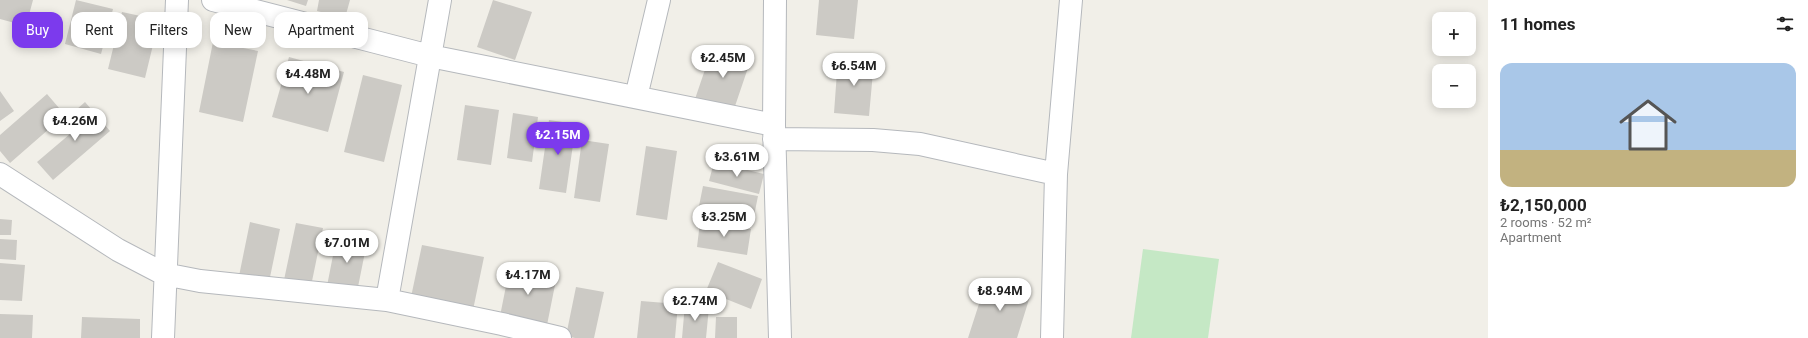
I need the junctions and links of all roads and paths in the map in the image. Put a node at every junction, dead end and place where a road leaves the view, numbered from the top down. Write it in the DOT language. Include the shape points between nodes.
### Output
graph roads {
  1 [pos="177,0"];
  2 [pos="213,0"];
  3 [pos="440,0"];
  4 [pos="660,0"];
  5 [pos="775,0"];
  6 [pos="1071,0"];
  7 [pos="430,56"];
  8 [pos="636,97"];
  9 [pos="774,132"];
  10 [pos="0,174"];
  11 [pos="1056,174"];
  12 [pos="164,274"];
  13 [pos="387,300"];
  14 [pos="162,338"];
  15 [pos="560,338"];
  16 [pos="780,338"];
  17 [pos="1052,338"];
  1 -- 12 [label="street"];
  2 -- 7 [label="street"];
  3 -- 7 [label="street"];
  4 -- 8 [label="street"];
  5 -- 9 [label="street"];
  6 -- 11 [label="street"];
  7 -- 8 [label="street"];
  7 -- 13 [label="street"];
  8 -- 9 [label="street"];
  9 -- 11 [label="street" via="920,144"];
  9 -- 16 [label="street"];
  10 -- 12 [label="street" via="118,250"];
  11 -- 17 [label="street"];
  12 -- 13 [label="street" via="200,281"];
  12 -- 14 [label="street"];
  13 -- 15 [label="street"];
}
